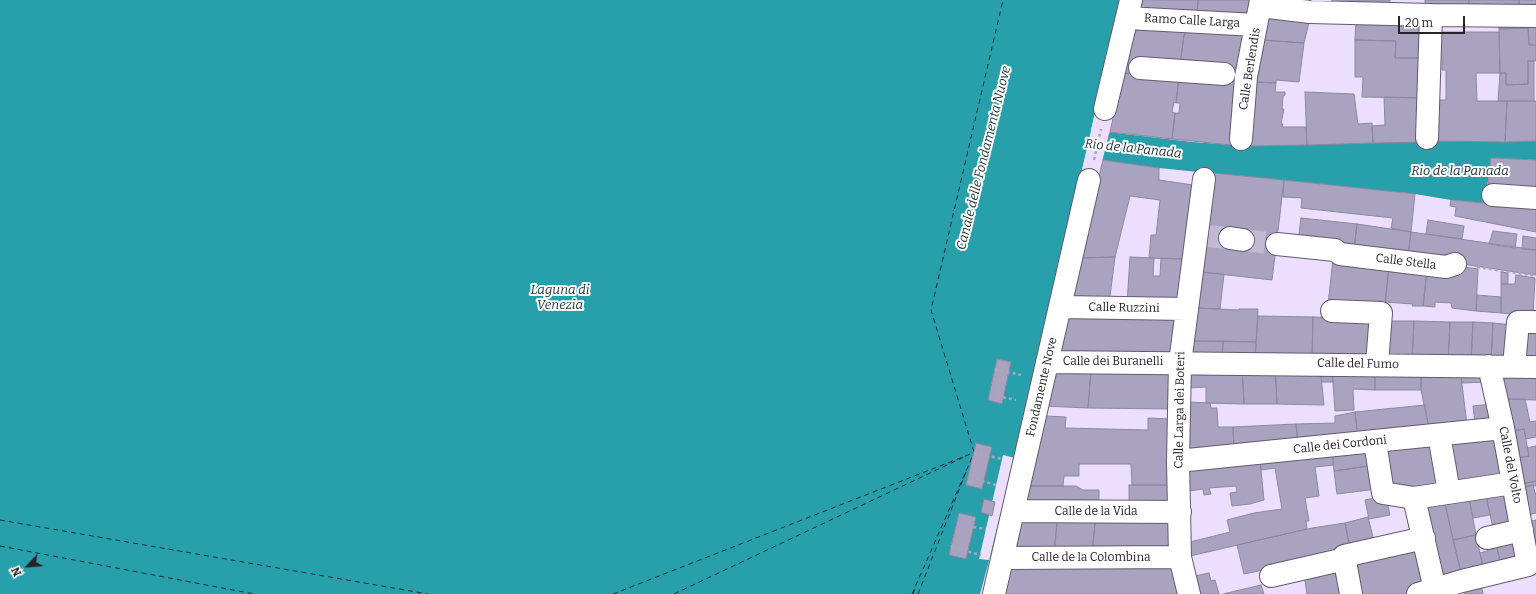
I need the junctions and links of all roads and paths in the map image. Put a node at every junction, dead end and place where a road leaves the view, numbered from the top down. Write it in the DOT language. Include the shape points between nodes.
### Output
graph roads {
  1 [pos="1129,9"];
  2 [pos="1259,10"];
  3 [pos="1431,15"];
  4 [pos="1536,16"];
  5 [pos="1126,67"];
  6 [pos="1236,75"];
  7 [pos="1105,109"];
  8 [pos="1100,134"];
  9 [pos="1427,138"];
  10 [pos="1241,139"];
  11 [pos="1094,156"];
  12 [pos="1204,179"];
  13 [pos="1089,180"];
  14 [pos="1493,194"];
  15 [pos="1536,198"];
  16 [pos="1277,244"];
  17 [pos="1455,264"];
  18 [pos="1536,276"];
  19 [pos="1060,307"];
  20 [pos="1187,309"];
  21 [pos="1332,311"];
  22 [pos="1535,321"];
  23 [pos="1047,362"];
  24 [pos="1180,363"];
  25 [pos="1378,364"];
  26 [pos="1489,366"];
  27 [pos="1514,366"];
  28 [pos="1536,367"];
  29 [pos="1028,376"];
  30 [pos="1020,401"];
  31 [pos="1503,428"];
  32 [pos="1439,435"];
  33 [pos="1375,442"];
  34 [pos="1002,459"];
  35 [pos="1178,461"];
  36 [pos="1513,483"];
  37 [pos="996,484"];
  38 [pos="1449,492"];
  39 [pos="1414,498"];
  40 [pos="1013,511"];
  41 [pos="1180,512"];
  42 [pos="1526,522"];
  43 [pos="986,530"];
  44 [pos="1486,535"];
  45 [pos="1424,540"];
  46 [pos="980,555"];
  47 [pos="1180,557"];
  48 [pos="1003,558"];
  49 [pos="1345,559"];
  50 [pos="1271,576"];
  51 [pos="1430,592"];
  52 [pos="994,594"];
  53 [pos="1189,594"];
  54 [pos="1352,594"];
  1 -- 2 [label="street, Ramo Calle Larga"];
  1 -- 5 [label="street"];
  2 -- 3 [label="street, Ramo Calle Larga"];
  2 -- 6 [label="street, Calle Berlendis"];
  3 -- 4 [label="street, Ramo Calle Larga"];
  3 -- 9 [label="street"];
  5 -- 6 [label="street"];
  5 -- 7 [label="street"];
  6 -- 10 [label="street, Calle Berlendis"];
  8 -- 11 [label="path"];
  12 -- 20 [label="street, Calle Larga dei Boteri" via="1201,236"];
  13 -- 19 [label="street, Fondamente Nove"];
  14 -- 15 [label="street"];
  16 -- 17 [label="street, Calle Stella" via="1446,267"];
  17 -- 18 [label="path"];
  19 -- 20 [label="street, Calle Ruzzini"];
  19 -- 23 [label="street, Fondamente Nove"];
  20 -- 24 [label="street, Calle Larga dei Boteri"];
  21 -- 25 [label="street" via="1381,313"];
  22 -- 27 [label="street" via="1518,322"];
  23 -- 24 [label="street, Calle dei Buranelli"];
  23 -- 40 [label="street, Fondamente Nove"];
  24 -- 25 [label="street, Calle del Fumo"];
  24 -- 35 [label="street, Calle Larga dei Boteri"];
  25 -- 26 [label="street, Calle del Fumo"];
  26 -- 27 [label="street, Calle del Fumo"];
  26 -- 31 [label="street, Calle del Volto"];
  27 -- 28 [label="street, Calle del Fumo"];
  29 -- 30 [label="path" via="995,369 1001,375 997,396"];
  31 -- 32 [label="street, Calle dei Cordoni"];
  31 -- 36 [label="street, Calle del Volto"];
  32 -- 33 [label="street, Calle dei Cordoni"];
  32 -- 38 [label="street"];
  33 -- 35 [label="street, Calle dei Cordoni"];
  33 -- 39 [label="street" via="1383,493"];
  34 -- 37 [label="path" via="974,453 975,479"];
  35 -- 41 [label="street, Calle Larga dei Boteri"];
  36 -- 38 [label="street"];
  36 -- 42 [label="street, Calle del Volto"];
  38 -- 39 [label="street"];
  39 -- 45 [label="street"];
  40 -- 41 [label="street, Calle de la Vida"];
  40 -- 48 [label="street, Fondamente Nove"];
  41 -- 47 [label="street, Calle Larga dei Boteri"];
  42 -- 44 [label="street"];
  42 -- 51 [label="street, Calle del Volto" via="1528,565 1462,581"];
  43 -- 46 [label="path" via="973,527 951,547"];
  45 -- 49 [label="street" via="1344,556"];
  45 -- 51 [label="street"];
  47 -- 48 [label="street, Calle de la Colombina"];
  47 -- 53 [label="street, Calle Larga dei Boteri"];
  48 -- 52 [label="street, Fondamente Nove"];
  49 -- 50 [label="street"];
  49 -- 54 [label="street"];
}
